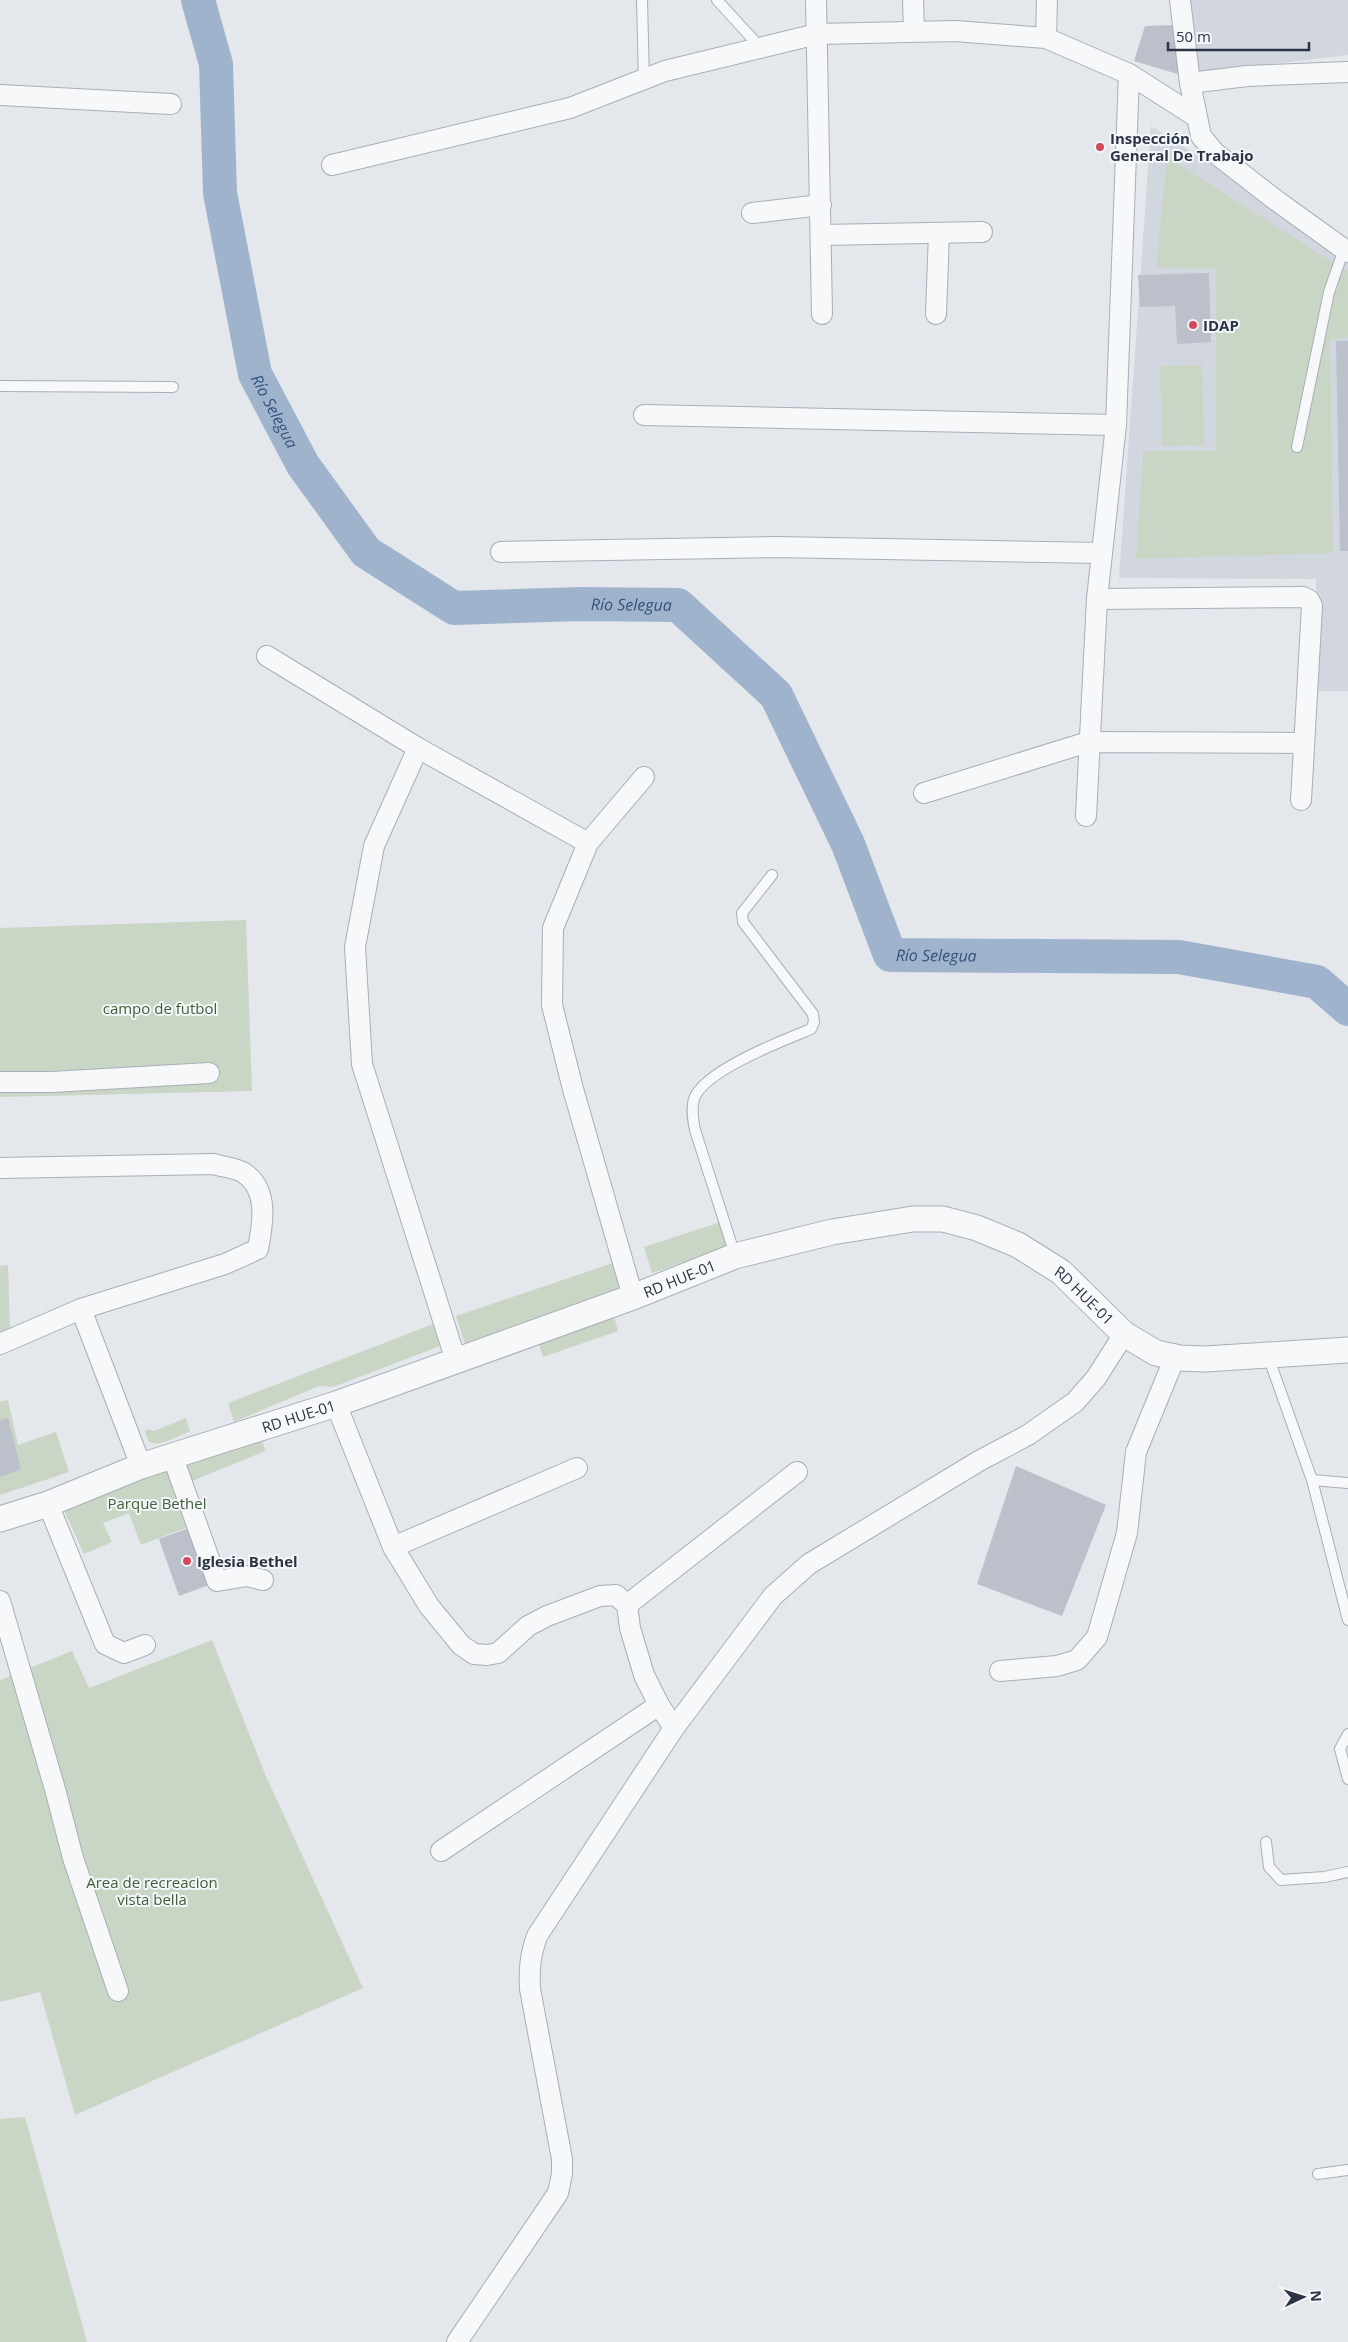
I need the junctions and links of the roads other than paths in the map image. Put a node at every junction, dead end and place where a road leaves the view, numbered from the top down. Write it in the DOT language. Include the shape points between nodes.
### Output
graph roads {
  1 [pos="642,0"];
  2 [pos="717,0"];
  3 [pos="816,0"];
  4 [pos="912,0"];
  5 [pos="1047,0"];
  6 [pos="1180,0"];
  7 [pos="914,31"];
  8 [pos="818,34"];
  9 [pos="1046,38"];
  10 [pos="760,47"];
  11 [pos="1348,72"];
  12 [pos="1129,74"];
  13 [pos="644,80"];
  14 [pos="1190,83"];
  15 [pos="0,95"];
  16 [pos="171,104"];
  17 [pos="1195,116"];
  18 [pos="332,164"];
  19 [pos="821,204"];
  20 [pos="752,213"];
  21 [pos="982,232"];
  22 [pos="939,233"];
  23 [pos="821,235"];
  24 [pos="1346,250"];
  25 [pos="822,314"];
  26 [pos="936,314"];
  27 [pos="0,386"];
  28 [pos="173,387"];
  29 [pos="644,415"];
  30 [pos="1116,425"];
  31 [pos="1297,447"];
  32 [pos="501,552"];
  33 [pos="1102,553"];
  34 [pos="1097,599"];
  35 [pos="267,656"];
  36 [pos="1088,742"];
  37 [pos="1304,743"];
  38 [pos="418,748"];
  39 [pos="644,777"];
  40 [pos="924,793"];
  41 [pos="1301,800"];
  42 [pos="1086,816"];
  43 [pos="588,843"];
  44 [pos="772,876"];
  45 [pos="209,1073"];
  46 [pos="0,1082"];
  47 [pos="0,1168"];
  48 [pos="735,1256"];
  49 [pos="633,1297"];
  50 [pos="81,1308"];
  51 [pos="1124,1334"];
  52 [pos="0,1344"];
  53 [pos="1348,1350"];
  54 [pos="1268,1355"];
  55 [pos="1175,1357"];
  56 [pos="456,1361"];
  57 [pos="336,1404"];
  58 [pos="172,1456"];
  59 [pos="141,1466"];
  60 [pos="577,1468"];
  61 [pos="797,1472"];
  62 [pos="1312,1480"];
  63 [pos="1348,1483"];
  64 [pos="48,1504"];
  65 [pos="0,1519"];
  66 [pos="392,1547"];
  67 [pos="263,1580"];
  68 [pos="0,1601"];
  69 [pos="627,1605"];
  70 [pos="1348,1620"];
  71 [pos="145,1646"];
  72 [pos="1000,1671"];
  73 [pos="659,1705"];
  74 [pos="674,1728"];
  75 [pos="1348,1734"];
  76 [pos="1348,1779"];
  77 [pos="1266,1842"];
  78 [pos="442,1851"];
  79 [pos="1348,1872"];
  80 [pos="118,1990"];
  81 [pos="1348,2170"];
  82 [pos="1318,2174"];
  83 [pos="457,2342"];
  1 -- 13 [label="lane"];
  2 -- 10 [label="lane"];
  3 -- 8 [label="street"];
  4 -- 7 [label="street"];
  5 -- 9 [label="street"];
  6 -- 14 [label="street"];
  7 -- 8 [label="street"];
  7 -- 9 [label="street"];
  8 -- 10 [label="street"];
  8 -- 19 [label="street"];
  9 -- 12 [label="street"];
  10 -- 13 [label="street" via="665,71"];
  11 -- 14 [label="street" via="1247,76"];
  12 -- 17 [label="street"];
  12 -- 30 [label="street"];
  13 -- 18 [label="street" via="570,108"];
  14 -- 17 [label="street"];
  15 -- 16 [label="street"];
  17 -- 24 [label="street" via="1201,136 1215,153"];
  19 -- 20 [label="street"];
  19 -- 23 [label="street"];
  21 -- 22 [label="street"];
  22 -- 23 [label="street"];
  22 -- 26 [label="street"];
  23 -- 25 [label="street"];
  24 -- 31 [label="lane" via="1329,292"];
  27 -- 28 [label="lane"];
  29 -- 30 [label="street"];
  30 -- 33 [label="street"];
  32 -- 33 [label="street" via="776,547"];
  33 -- 34 [label="street"];
  34 -- 36 [label="street"];
  34 -- 37 [label="street" via="1303,597 1310,600"];
  35 -- 38 [label="street"];
  36 -- 37 [label="street"];
  36 -- 40 [label="street"];
  36 -- 42 [label="street"];
  37 -- 41 [label="street"];
  38 -- 43 [label="street"];
  38 -- 56 [label="street" via="374,846 355,947 362,1064"];
  39 -- 43 [label="street"];
  43 -- 49 [label="street" via="553,928 552,1005 572,1088"];
  44 -- 48 [label="lane" via="742,913 743,922 813,1014 814,1022 811,1029 745,1057 704,1086 694,1099 692,1116"];
  45 -- 46 [label="street"];
  47 -- 50 [label="street" via="214,1164 243,1172 258,1186 264,1218 258,1249 225,1264"];
  48 -- 49 [label="street, RD HUE-01"];
  48 -- 51 [label="street, RD HUE-01" via="832,1232 913,1219 943,1219 977,1228 1018,1245 1061,1272"];
  49 -- 56 [label="street, RD HUE-01"];
  50 -- 52 [label="street"];
  50 -- 59 [label="street"];
  51 -- 55 [label="street, RD HUE-01" via="1156,1353"];
  51 -- 74 [label="street" via="1096,1378 1074,1402 1028,1435 809,1564 773,1596"];
  53 -- 54 [label="street, RD HUE-01"];
  54 -- 55 [label="street, RD HUE-01"];
  54 -- 62 [label="lane"];
  55 -- 72 [label="street" via="1136,1452 1127,1532 1097,1637 1077,1660 1057,1666"];
  56 -- 57 [label="street, RD HUE-01"];
  57 -- 58 [label="street, RD HUE-01"];
  57 -- 66 [label="street"];
  58 -- 59 [label="street, RD HUE-01"];
  58 -- 67 [label="street" via="217,1581 247,1576"];
  59 -- 64 [label="street, RD HUE-01"];
  60 -- 66 [label="street"];
  61 -- 69 [label="street"];
  62 -- 63 [label="lane"];
  62 -- 70 [label="lane"];
  64 -- 65 [label="street, RD HUE-01"];
  64 -- 71 [label="street" via="105,1644 124,1653"];
  66 -- 69 [label="street" via="429,1606 461,1645 474,1654 487,1656 498,1653 528,1626 600,1596 616,1595"];
  68 -- 80 [label="street" via="56,1788 73,1858"];
  69 -- 73 [label="street" via="630,1628 644,1675"];
  73 -- 74 [label="street"];
  73 -- 78 [label="street"];
  74 -- 83 [label="street" via="537,1936 529,1966 530,1989 560,2147 562,2174 558,2193"];
  75 -- 76 [label="lane" via="1340,1749"];
  77 -- 79 [label="lane" via="1269,1867 1281,1880"];
  81 -- 82 [label="lane"];
}
